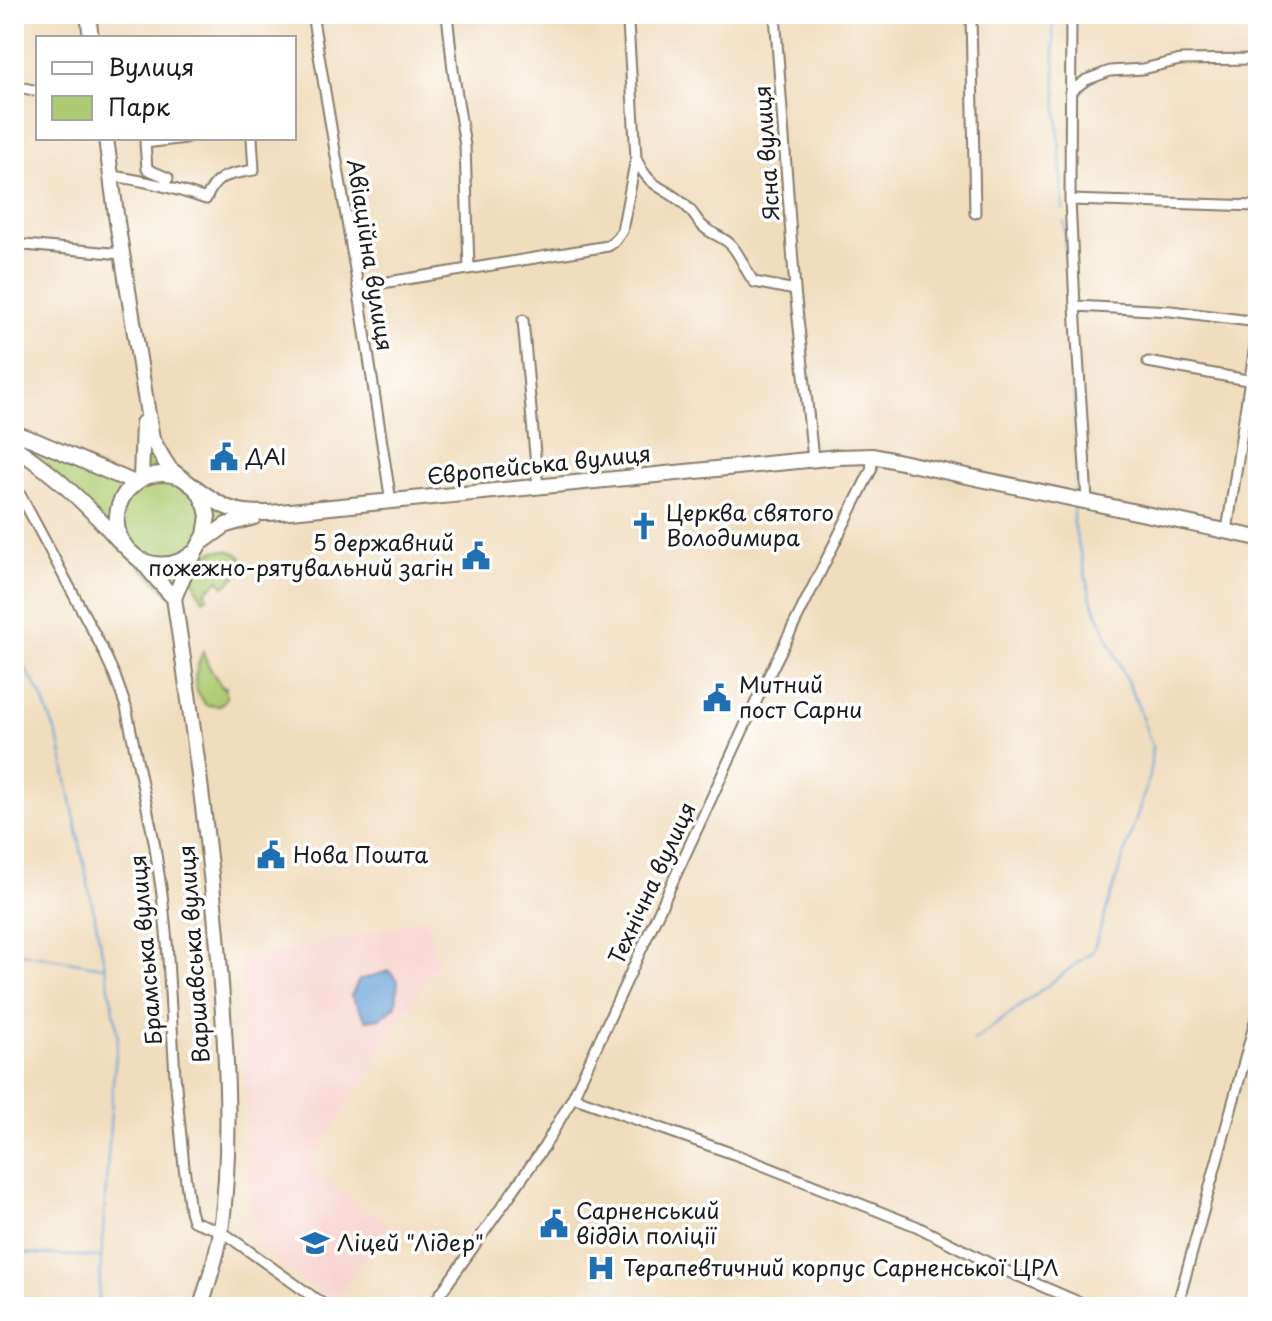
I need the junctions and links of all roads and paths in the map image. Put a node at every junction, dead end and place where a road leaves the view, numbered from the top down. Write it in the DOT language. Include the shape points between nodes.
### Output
graph roads {
  1 [pos="88,14"];
  2 [pos="312,14"];
  3 [pos="447,14"];
  4 [pos="625,14"];
  5 [pos="775,14"];
  6 [pos="971,14"];
  7 [pos="1071,14"];
  8 [pos="91,36"];
  9 [pos="1258,59"];
  10 [pos="14,86"];
  11 [pos="36,91"];
  12 [pos="1070,92"];
  13 [pos="106,140"];
  14 [pos="170,140"];
  15 [pos="252,140"];
  16 [pos="636,158"];
  17 [pos="111,176"];
  18 [pos="164,185"];
  19 [pos="1070,200"];
  20 [pos="1258,206"];
  21 [pos="975,213"];
  22 [pos="14,244"];
  23 [pos="122,254"];
  24 [pos="469,268"];
  25 [pos="358,287"];
  26 [pos="795,290"];
  27 [pos="1075,306"];
  28 [pos="523,320"];
  29 [pos="1258,324"];
  30 [pos="1148,362"];
  31 [pos="1253,381"];
  32 [pos="145,401"];
  33 [pos="14,433"];
  34 [pos="14,447"];
  35 [pos="873,456"];
  36 [pos="813,459"];
  37 [pos="181,478"];
  38 [pos="138,481"];
  39 [pos="14,483"];
  40 [pos="194,487"];
  41 [pos="538,488"];
  42 [pos="1080,499"];
  43 [pos="391,502"];
  44 [pos="270,513"];
  45 [pos="1227,531"];
  46 [pos="1258,538"];
  47 [pos="199,547"];
  48 [pos="127,549"];
  49 [pos="141,560"];
  50 [pos="174,598"];
  51 [pos="1258,1011"];
  52 [pos="573,1097"];
  53 [pos="221,1231"];
  54 [pos="201,1307"];
  55 [pos="327,1307"];
  56 [pos="431,1307"];
  57 [pos="1090,1307"];
  58 [pos="1177,1307"];
  1 -- 8 [label="main road"];
  2 -- 25 [label="street, Авіаційна вулиця"];
  3 -- 24 [label="street" via="465,146"];
  4 -- 16 [label="street"];
  5 -- 26 [label="street, Ясна вулиця"];
  6 -- 21 [label="street"];
  7 -- 12 [label="street"];
  9 -- 12 [label="street" via="1180,60 1110,71"];
  10 -- 11 [label="street"];
  12 -- 19 [label="street"];
  13 -- 17 [label="main road"];
  14 -- 18 [label="street" via="145,143 147,169 168,178"];
  15 -- 18 [label="street" via="254,170 222,177 206,199"];
  16 -- 24 [label="street" via="622,231 608,246"];
  16 -- 26 [label="street" via="655,185 735,248 754,282"];
  17 -- 18 [label="street"];
  17 -- 23 [label="main road"];
  19 -- 20 [label="street"];
  19 -- 27 [label="street"];
  22 -- 23 [label="street"];
  23 -- 32 [label="main road"];
  24 -- 25 [label="street"];
  25 -- 43 [label="street, Авіаційна вулиця"];
  26 -- 36 [label="street"];
  27 -- 29 [label="street" via="1171,311"];
  27 -- 42 [label="street"];
  28 -- 41 [label="street"];
  29 -- 31 [label="street"];
  30 -- 31 [label="street"];
  31 -- 45 [label="street"];
  32 -- 37 [label="main road" via="152,439"];
  32 -- 38 [label="main road"];
  33 -- 38 [label="main road"];
  34 -- 48 [label="main road" via="63,483"];
  35 -- 36 [label="main road, Європейська вулиця"];
  35 -- 42 [label="main road, Європейська вулиця"];
  35 -- 52 [label="street, Технічна вулиця" via="871,470 761,691"];
  36 -- 41 [label="main road, Європейська вулиця"];
  37 -- 38 [label="main road" via="164,474"];
  37 -- 40 [label="main road"];
  38 -- 48 [label="main road" via="118,508 118,530"];
  39 -- 53 [label="street, Брамська вулиця" via="101,646 126,707 162,894 190,1211 193,1221"];
  40 -- 44 [label="main road, Європейська вулиця" via="235,511"];
  40 -- 47 [label="main road" via="208,516"];
  41 -- 43 [label="main road, Європейська вулиця"];
  42 -- 45 [label="main road, Європейська вулиця"];
  43 -- 44 [label="main road, Європейська вулиця"];
  44 -- 47 [label="main road, Європейська вулиця" via="226,525"];
  45 -- 46 [label="main road, Європейська вулиця"];
  47 -- 49 [label="main road" via="184,560 166,565"];
  47 -- 50 [label="main road"];
  48 -- 49 [label="main road"];
  49 -- 50 [label="main road"];
  50 -- 53 [label="main road, Варшавська вулиця" via="212,869 222,997 227,1110"];
  51 -- 58 [label="street"];
  52 -- 56 [label="street, Технічна вулиця"];
  52 -- 57 [label="street" via="904,1221"];
  53 -- 54 [label="main road, Варшавська вулиця"];
  53 -- 55 [label="street"];
}
